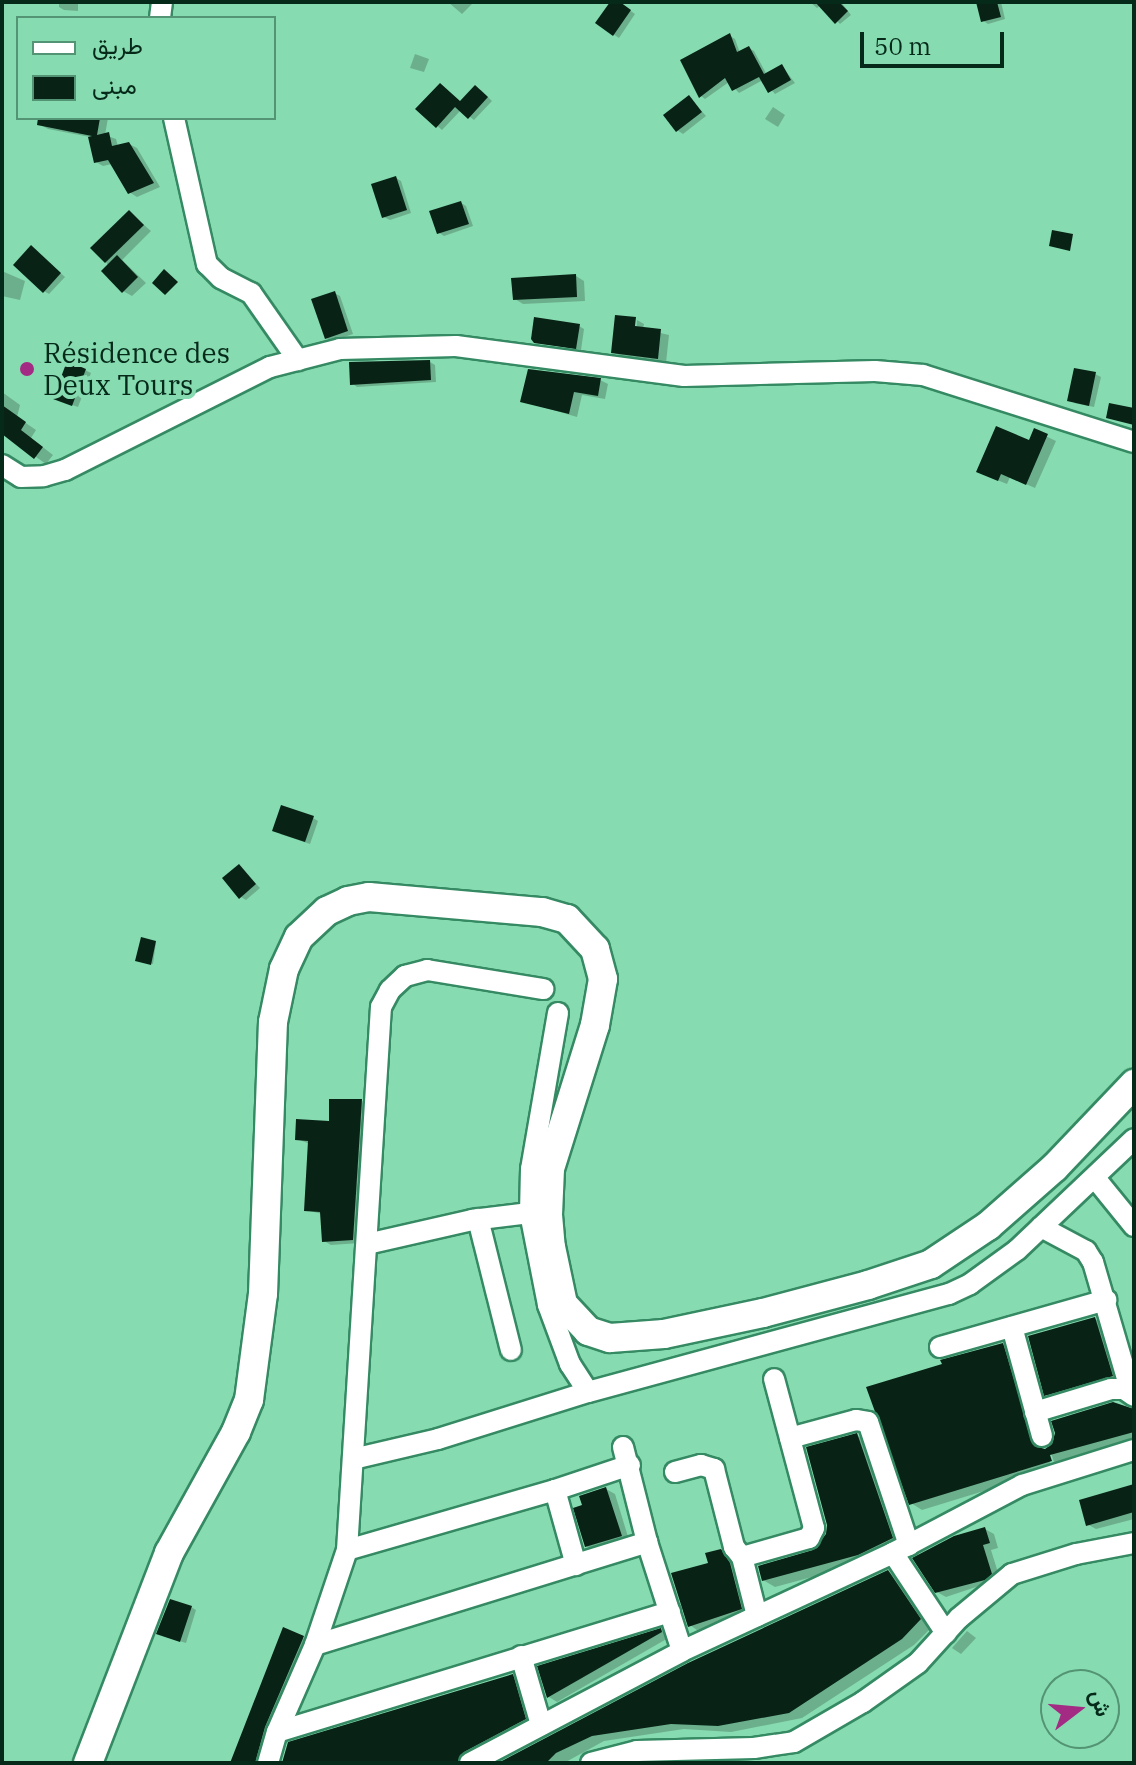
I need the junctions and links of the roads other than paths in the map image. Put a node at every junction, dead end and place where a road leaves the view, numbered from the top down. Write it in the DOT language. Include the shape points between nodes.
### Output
graph roads {
  1 [pos="174,120"];
  2 [pos="298,360"];
  3 [pos="1134,442"];
  4 [pos="2,465"];
  5 [pos="543,989"];
  6 [pos="558,1013"];
  7 [pos="1134,1084"];
  8 [pos="1129,1147"];
  9 [pos="1095,1178"];
  10 [pos="530,1213"];
  11 [pos="478,1219"];
  12 [pos="1134,1226"];
  13 [pos="1041,1227"];
  14 [pos="367,1244"];
  15 [pos="1106,1300"];
  16 [pos="1012,1327"];
  17 [pos="940,1347"];
  18 [pos="511,1350"];
  19 [pos="774,1379"];
  20 [pos="588,1392"];
  21 [pos="1132,1394"];
  22 [pos="1035,1412"];
  23 [pos="1042,1436"];
  24 [pos="790,1438"];
  25 [pos="1134,1450"];
  26 [pos="353,1459"];
  27 [pos="675,1472"];
  28 [pos="555,1490"];
  29 [pos="647,1542"];
  30 [pos="1134,1543"];
  31 [pos="901,1549"];
  32 [pos="347,1550"];
  33 [pos="742,1557"];
  34 [pos="576,1565"];
  35 [pos="670,1612"];
  36 [pos="757,1616"];
  37 [pos="946,1633"];
  38 [pos="315,1645"];
  39 [pos="682,1651"];
  40 [pos="521,1656"];
  41 [pos="541,1725"];
  42 [pos="277,1732"];
  43 [pos="88,1763"];
  44 [pos="268,1763"];
  45 [pos="470,1763"];
  46 [pos="591,1763"];
  1 -- 2 [label="street" via="207,264 251,293"];
  2 -- 3 [label="street" via="340,349 456,346 684,376 875,371 923,375"];
  2 -- 4 [label="street" via="270,367 65,470 21,477"];
  5 -- 14 [label="street" via="427,970 405,976 390,990 381,1007"];
  6 -- 10 [label="street" via="531,1169"];
  7 -- 43 [label="main road" via="1055,1167 988,1226 931,1264 724,1322 648,1336 599,1336 579,1324 563,1304 548,1215 550,1169 595,1025 603,979 595,949 567,919 542,912 369,897 327,911 299,937 284,969 273,1022 266,1253 249,1400 169,1553"];
  8 -- 9 [label="street"];
  9 -- 12 [label="street"];
  9 -- 13 [label="street"];
  10 -- 11 [label="street"];
  10 -- 20 [label="street" via="548,1305 570,1364"];
  11 -- 14 [label="street"];
  11 -- 18 [label="street"];
  13 -- 15 [label="street" via="1086,1251"];
  13 -- 20 [label="street" via="991,1269 949,1294"];
  14 -- 26 [label="street"];
  15 -- 16 [label="street"];
  15 -- 21 [label="street"];
  16 -- 17 [label="street"];
  16 -- 22 [label="street"];
  19 -- 24 [label="street"];
  20 -- 26 [label="street" via="438,1439"];
  21 -- 22 [label="street" via="1111,1389"];
  22 -- 23 [label="street"];
  24 -- 31 [label="street" via="856,1420 868,1422"];
  24 -- 33 [label="street" via="812,1535"];
  25 -- 31 [label="street" via="1022,1485"];
  26 -- 32 [label="street"];
  27 -- 33 [label="street" via="701,1465 714,1469 734,1547"];
  28 -- 29 [label="street" via="626,1456"];
  28 -- 32 [label="street"];
  28 -- 34 [label="street"];
  29 -- 34 [label="street"];
  29 -- 35 [label="street"];
  30 -- 37 [label="street" via="1020,1569 993,1587"];
  31 -- 36 [label="street"];
  31 -- 37 [label="street"];
  32 -- 38 [label="street"];
  33 -- 36 [label="street"];
  34 -- 38 [label="street"];
  35 -- 39 [label="street"];
  35 -- 40 [label="street"];
  36 -- 39 [label="street"];
  37 -- 46 [label="street" via="918,1663 794,1742 637,1751"];
  38 -- 42 [label="street"];
  39 -- 41 [label="street"];
  40 -- 41 [label="street"];
  40 -- 42 [label="street"];
  41 -- 45 [label="street"];
  42 -- 44 [label="street"];
}
